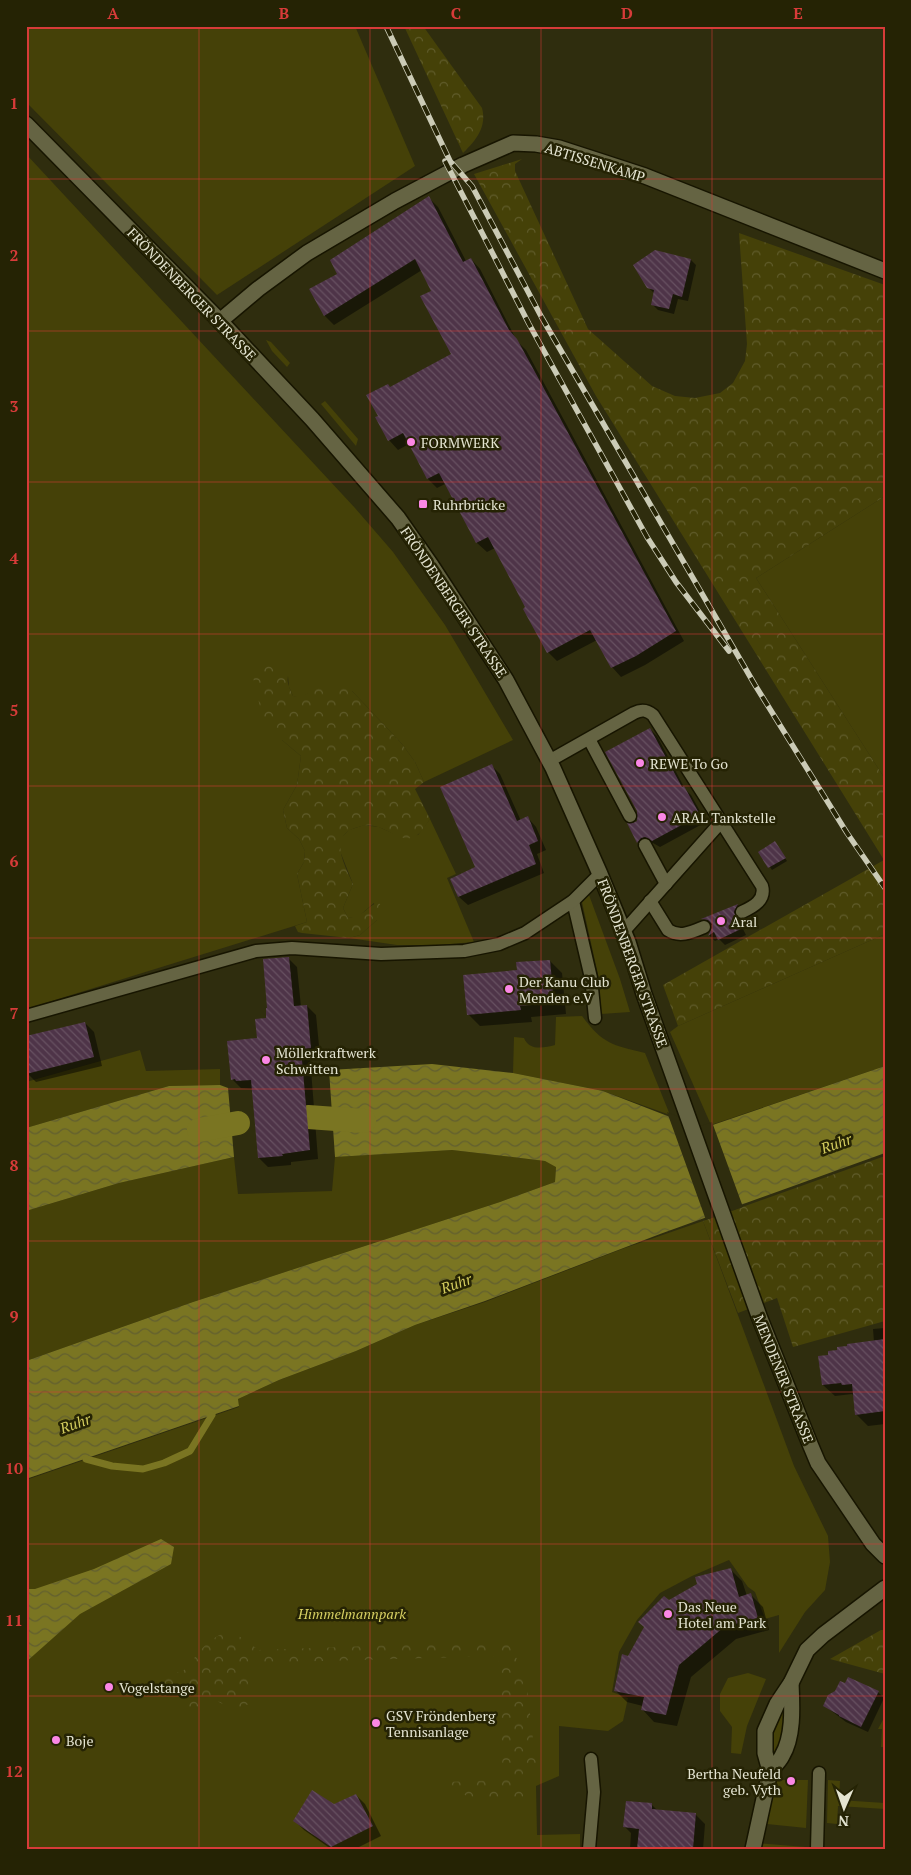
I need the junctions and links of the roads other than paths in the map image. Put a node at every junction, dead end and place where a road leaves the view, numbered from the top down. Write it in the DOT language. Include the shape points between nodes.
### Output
graph roads {
  1 [pos="26,124"];
  2 [pos="885,271"];
  3 [pos="220,321"];
  4 [pos="589,739"];
  5 [pos="549,761"];
  6 [pos="630,816"];
  7 [pos="721,822"];
  8 [pos="645,845"];
  9 [pos="600,874"];
  10 [pos="666,884"];
  11 [pos="573,900"];
  12 [pos="650,901"];
  13 [pos="742,912"];
  14 [pos="704,927"];
  15 [pos="624,932"];
  16 [pos="26,1016"];
  17 [pos="595,1018"];
  18 [pos="714,1187"];
  19 [pos="885,1556"];
  20 [pos="885,1588"];
  21 [pos="791,1683"];
  22 [pos="591,1759"];
  23 [pos="770,1771"];
  24 [pos="819,1773"];
  25 [pos="590,1849"];
  26 [pos="753,1849"];
  27 [pos="817,1849"];
  1 -- 3 [label="main road, FRÖNDENBERGER STRASSE"];
  2 -- 3 [label="main road, ABTISSENKAMP" via="645,176 559,148 513,143 394,201 307,253"];
  3 -- 5 [label="main road, FRÖNDENBERGER STRASSE" via="312,419 398,518 506,680"];
  4 -- 5 [label="lane"];
  4 -- 6 [label="lane"];
  4 -- 7 [label="lane" via="634,712 649,712"];
  5 -- 9 [label="main road, FRÖNDENBERGER STRASSE"];
  7 -- 10 [label="lane"];
  7 -- 13 [label="lane" via="764,891 756,904"];
  8 -- 10 [label="lane"];
  9 -- 11 [label="lane"];
  9 -- 15 [label="main road, FRÖNDENBERGER STRASSE"];
  10 -- 12 [label="lane"];
  11 -- 16 [label="lane" via="525,933 499,944 464,951 381,954 292,948 256,951"];
  11 -- 17 [label="lane" via="591,978"];
  12 -- 14 [label="lane" via="672,933 690,933"];
  12 -- 15 [label="lane"];
  15 -- 18 [label="main road, FRÖNDENBERGER STRASSE"];
  18 -- 19 [label="main road, MENDENER STRASSE" via="768,1341 818,1463 873,1544"];
  20 -- 21 [label="main road" via="807,1650"];
  21 -- 23 [label="main road" via="789,1738 782,1756"];
  21 -- 23 [label="main road" via="765,1730 765,1753"];
  22 -- 25 [label="lane" via="594,1792"];
  23 -- 26 [label="main road"];
  24 -- 27 [label="lane"];
}
